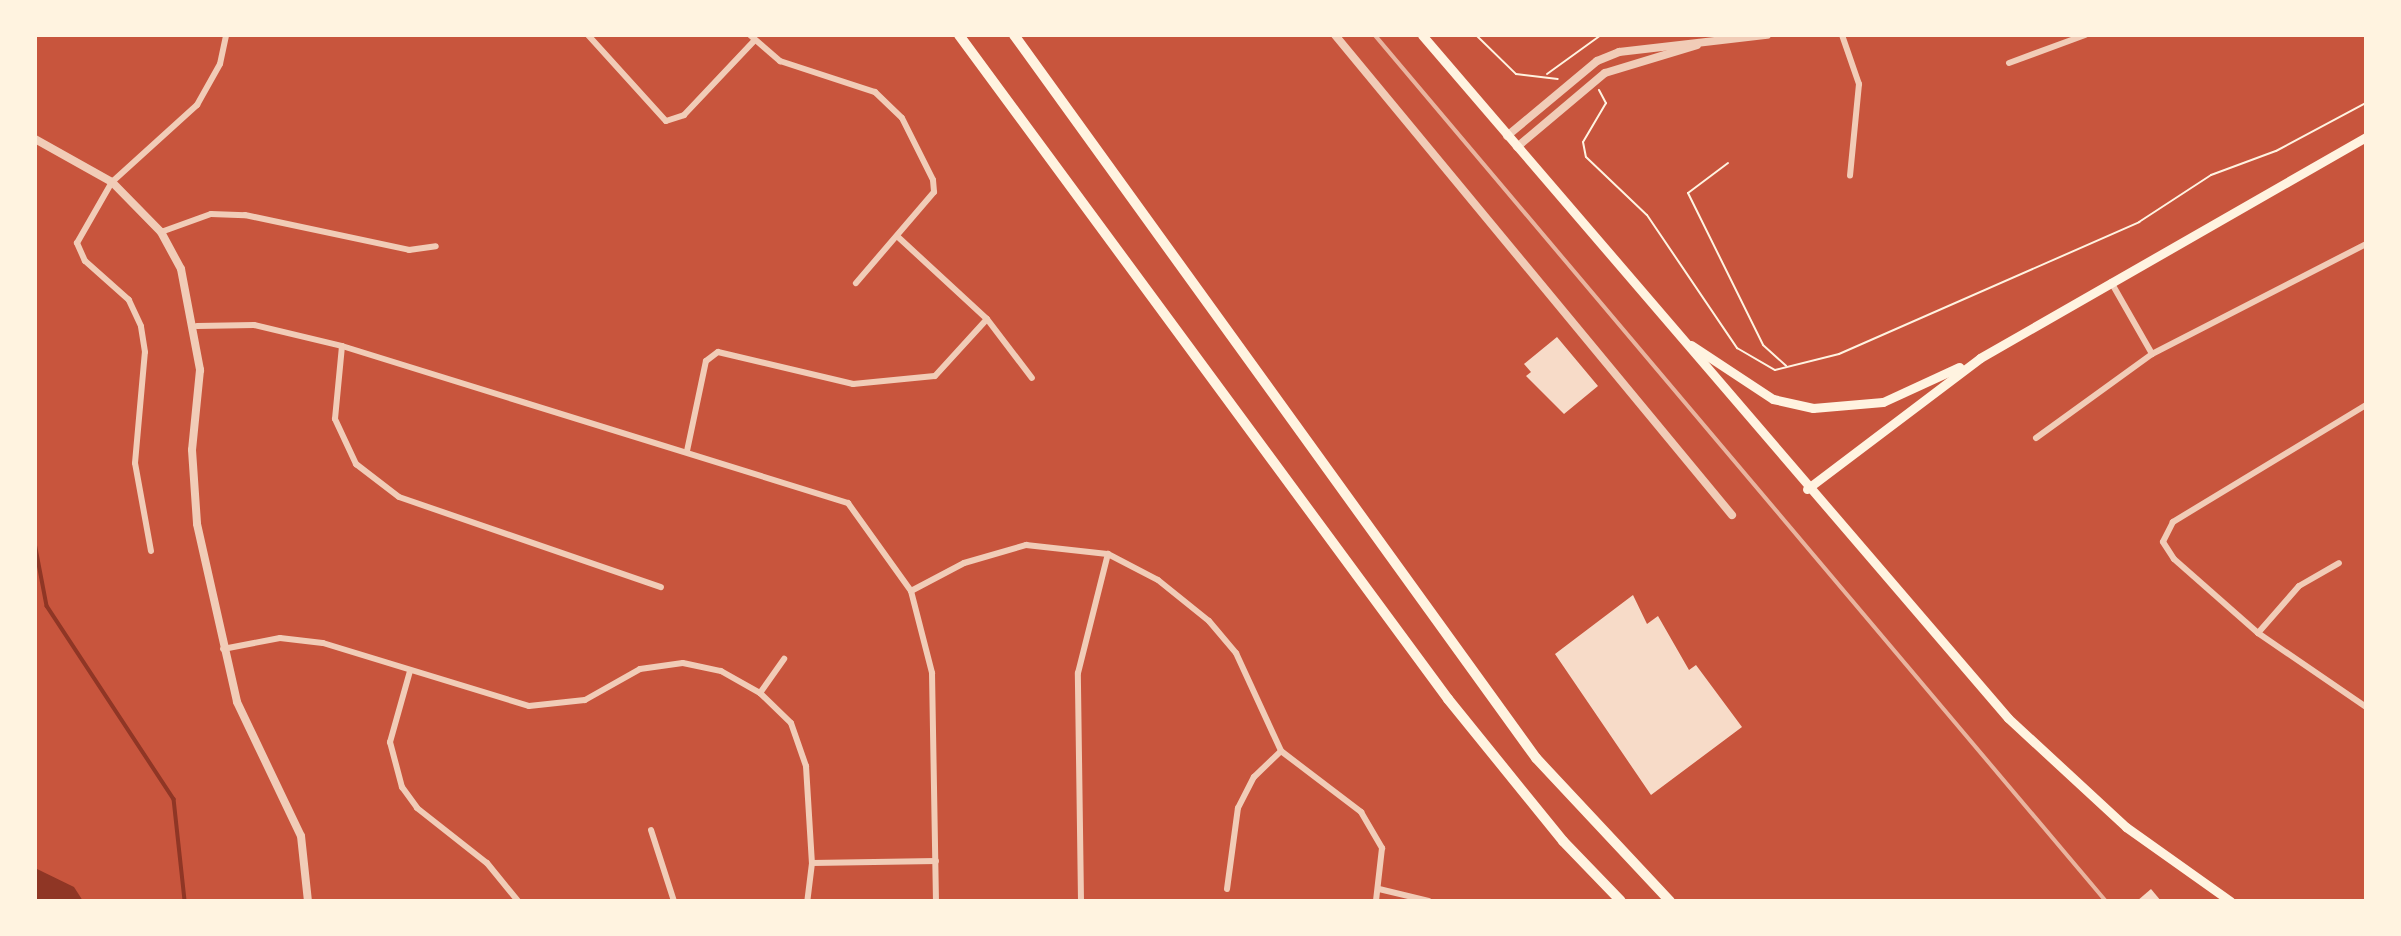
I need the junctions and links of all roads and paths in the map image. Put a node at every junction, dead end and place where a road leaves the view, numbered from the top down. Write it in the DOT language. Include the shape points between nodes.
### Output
graph roads {
  1 [pos="226,35"];
  2 [pos="588,35"];
  3 [pos="958,35"];
  4 [pos="1014,35"];
  5 [pos="1335,35"];
  6 [pos="1422,35"];
  7 [pos="1476,35"];
  8 [pos="1601,35"];
  9 [pos="1767,35"];
  10 [pos="1842,35"];
  11 [pos="2085,35"];
  12 [pos="753,38"];
  13 [pos="1700,39"];
  14 [pos="2009,62"];
  15 [pos="1546,75"];
  16 [pos="1558,79"];
  17 [pos="1598,88"];
  18 [pos="2366,103"];
  19 [pos="1507,136"];
  20 [pos="2366,137"];
  21 [pos="35,139"];
  22 [pos="1517,148"];
  23 [pos="1728,163"];
  24 [pos="1850,176"];
  25 [pos="112,182"];
  26 [pos="161,232"];
  27 [pos="897,236"];
  28 [pos="2366,244"];
  29 [pos="436,246"];
  30 [pos="2111,282"];
  31 [pos="856,283"];
  32 [pos="988,319"];
  33 [pos="197,326"];
  34 [pos="1685,342"];
  35 [pos="342,345"];
  36 [pos="2152,354"];
  37 [pos="1980,358"];
  38 [pos="1787,367"];
  39 [pos="1032,378"];
  40 [pos="2366,405"];
  41 [pos="2036,438"];
  42 [pos="687,451"];
  43 [pos="1807,489"];
  44 [pos="1732,515"];
  45 [pos="151,551"];
  46 [pos="1108,554"];
  47 [pos="2339,563"];
  48 [pos="661,587"];
  49 [pos="911,591"];
  50 [pos="2258,633"];
  51 [pos="223,649"];
  52 [pos="784,659"];
  53 [pos="410,671"];
  54 [pos="760,693"];
  55 [pos="2366,707"];
  56 [pos="1281,751"];
  57 [pos="650,830"];
  58 [pos="936,860"];
  59 [pos="812,863"];
  60 [pos="1227,889"];
  61 [pos="1379,889"];
  62 [pos="308,901"];
  63 [pos="518,901"];
  64 [pos="674,901"];
  65 [pos="807,901"];
  66 [pos="936,901"];
  67 [pos="1081,901"];
  68 [pos="1376,901"];
  69 [pos="1429,901"];
  70 [pos="1621,901"];
  71 [pos="1670,901"];
  72 [pos="2230,901"];
  1 -- 25 [label="street" via="220,64 197,105"];
  2 -- 12 [label="street" via="666,121 684,115"];
  3 -- 70 [label="highway" via="1448,699 1546,822"];
  4 -- 71 [label="highway" via="1528,747"];
  5 -- 44 [label="street"];
  6 -- 19 [label="main road"];
  7 -- 15 [label="path" via="1516,74"];
  8 -- 15 [label="path"];
  9 -- 13 [label="street"];
  10 -- 24 [label="street" via="1858,84"];
  11 -- 14 [label="street"];
  12 -- 27 [label="street" via="780,61 875,92 902,118 934,192"];
  13 -- 19 [label="street" via="1643,46 1597,61"];
  13 -- 22 [label="street" via="1605,73"];
  15 -- 16 [label="path"];
  17 -- 38 [label="path" via="1606,103 1583,142 1586,157 1647,215 1737,348 1774,370"];
  18 -- 38 [label="path" via="2276,151 2211,175 2139,222 1839,354"];
  19 -- 22 [label="main road"];
  20 -- 30 [label="main road"];
  21 -- 25 [label="street"];
  22 -- 34 [label="main road"];
  23 -- 38 [label="path" via="1688,192 1763,345"];
  25 -- 26 [label="street"];
  25 -- 45 [label="street" via="81,229 78,249 120,288 141,326 145,352 135,463"];
  26 -- 29 [label="street" via="211,214 245,215 409,250"];
  26 -- 33 [label="street" via="181,269"];
  27 -- 31 [label="street"];
  27 -- 32 [label="street"];
  28 -- 36 [label="street"];
  30 -- 36 [label="street"];
  30 -- 37 [label="main road"];
  32 -- 39 [label="street"];
  32 -- 42 [label="street" via="935,376 853,384 718,352 706,361"];
  33 -- 35 [label="street" via="254,325"];
  33 -- 51 [label="street" via="193,492"];
  34 -- 37 [label="main road" via="1773,399 1838,410 1883,402"];
  34 -- 43 [label="main road"];
  35 -- 42 [label="street"];
  35 -- 48 [label="street" via="335,419 356,464 400,496"];
  36 -- 41 [label="street"];
  37 -- 43 [label="main road"];
  40 -- 50 [label="street" via="2173,522 2163,542 2174,559"];
  42 -- 49 [label="street" via="848,503"];
  43 -- 72 [label="main road" via="2058,768 2126,827"];
  46 -- 49 [label="street" via="1026,545 964,563"];
  46 -- 56 [label="street" via="1158,580 1209,621 1236,653"];
  46 -- 67 [label="street" via="1077,673"];
  47 -- 50 [label="street" via="2299,586"];
  49 -- 58 [label="street" via="932,673"];
  50 -- 55 [label="street"];
  51 -- 53 [label="street" via="281,638 323,643"];
  51 -- 62 [label="street" via="254,747 301,836"];
  52 -- 54 [label="street"];
  53 -- 54 [label="street" via="529,706 585,700 640,668 683,663 721,671"];
  53 -- 63 [label="street" via="390,742 402,787 417,808 487,863"];
  54 -- 59 [label="street" via="791,723 806,766"];
  56 -- 60 [label="street" via="1254,777 1238,808"];
  56 -- 61 [label="street" via="1361,812 1382,848"];
  57 -- 64 [label="street"];
  58 -- 59 [label="street"];
  58 -- 66 [label="street"];
  59 -- 65 [label="street"];
  61 -- 68 [label="street"];
  61 -- 69 [label="street"];
}
